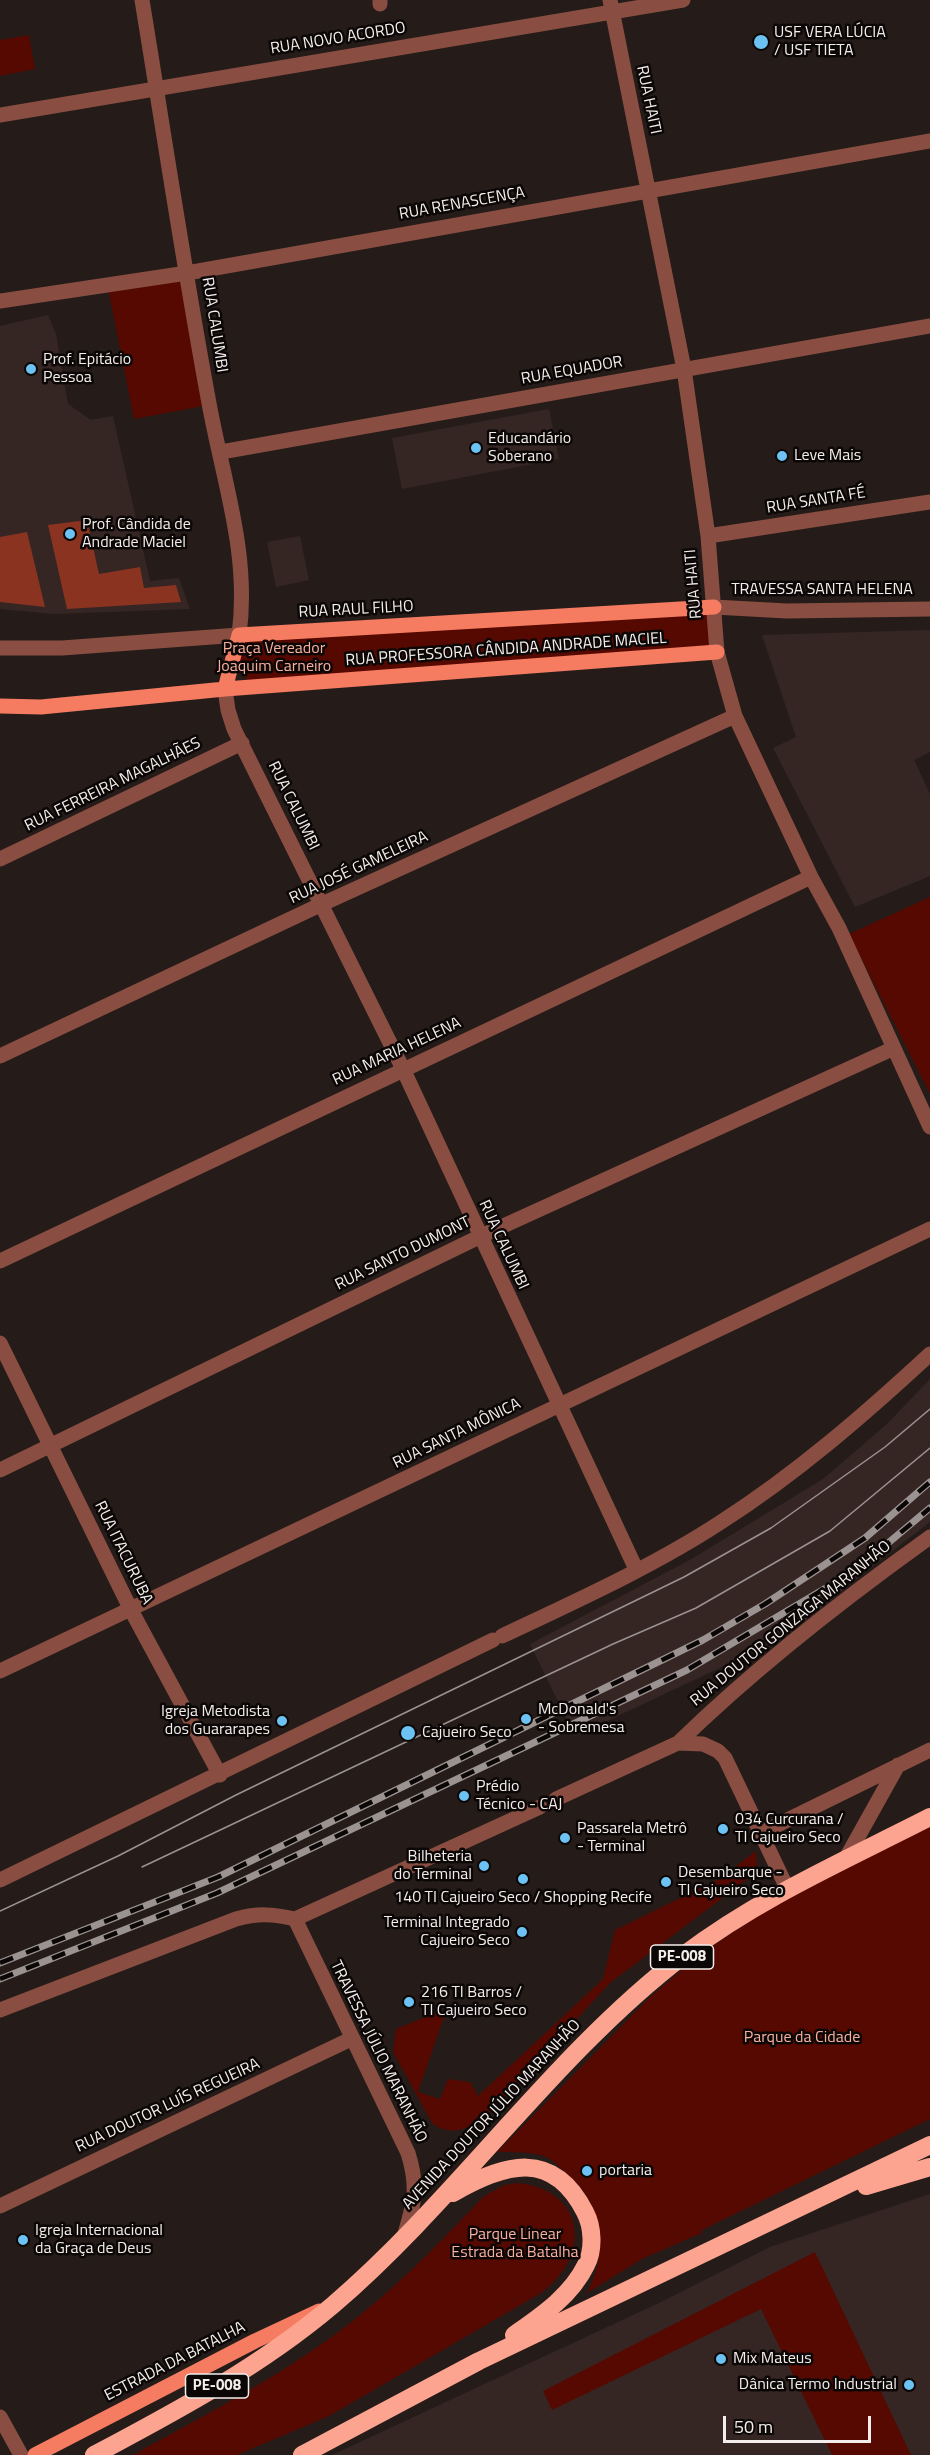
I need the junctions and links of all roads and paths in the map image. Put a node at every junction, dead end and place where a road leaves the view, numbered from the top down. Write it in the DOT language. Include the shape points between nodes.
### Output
graph roads {
  1 [pos="142,0"];
  2 [pos="683,0"];
  3 [pos="611,6"];
  4 [pos="156,87"];
  5 [pos="0,115"];
  6 [pos="930,141"];
  7 [pos="647,189"];
  8 [pos="187,273"];
  9 [pos="0,301"];
  10 [pos="930,326"];
  11 [pos="684,369"];
  12 [pos="221,452"];
  13 [pos="930,502"];
  14 [pos="708,536"];
  15 [pos="714,607"];
  16 [pos="930,609"];
  17 [pos="239,635"];
  18 [pos="0,648"];
  19 [pos="717,652"];
  20 [pos="225,689"];
  21 [pos="0,706"];
  22 [pos="735,716"];
  23 [pos="242,743"];
  24 [pos="0,859"];
  25 [pos="811,877"];
  26 [pos="320,905"];
  27 [pos="892,1049"];
  28 [pos="0,1056"];
  29 [pos="403,1069"];
  30 [pos="930,1127"];
  31 [pos="930,1229"];
  32 [pos="479,1237"];
  33 [pos="0,1261"];
  34 [pos="0,1343"];
  35 [pos="930,1354"];
  36 [pos="558,1406"];
  37 [pos="50,1446"];
  38 [pos="0,1470"];
  39 [pos="930,1537"];
  40 [pos="636,1569"];
  41 [pos="130,1610"];
  42 [pos="0,1671"];
  43 [pos="678,1743"];
  44 [pos="930,1750"];
  45 [pos="898,1765"];
  46 [pos="220,1775"];
  47 [pos="556,1799"];
  48 [pos="540,1807"];
  49 [pos="930,1817"];
  50 [pos="761,1833"];
  51 [pos="845,1860"];
  52 [pos="0,1880"];
  53 [pos="787,1888"];
  54 [pos="295,1920"];
  55 [pos="0,2010"];
  56 [pos="351,2039"];
  57 [pos="930,2145"];
  58 [pos="930,2167"];
  59 [pos="818,2200"];
  60 [pos="436,2204"];
  61 [pos="0,2206"];
  62 [pos="404,2237"];
  63 [pos="332,2305"];
  64 [pos="479,2361"];
  65 [pos="0,2416"];
  66 [pos="21,2455"];
  67 [pos="35,2455"];
  68 [pos="94,2455"];
  69 [pos="302,2455"];
  1 -- 4 [label="street, RUA CALUMBI"];
  2 -- 3 [label="street, RUA NOVO ACORDO"];
  3 -- 4 [label="street, RUA NOVO ACORDO"];
  3 -- 7 [label="street, RUA HAITI"];
  4 -- 5 [label="street, RUA NOVO ACORDO"];
  4 -- 8 [label="street, RUA CALUMBI"];
  6 -- 7 [label="street, RUA RENASCENÇA"];
  7 -- 8 [label="street, RUA RENASCENÇA"];
  7 -- 11 [label="street, RUA HAITI"];
  8 -- 9 [label="street, RUA RENASCENÇA"];
  8 -- 12 [label="street, RUA CALUMBI" via="209,405"];
  10 -- 11 [label="street, RUA EQUADOR"];
  11 -- 12 [label="street, RUA EQUADOR"];
  11 -- 14 [label="street, RUA HAITI"];
  12 -- 17 [label="street, RUA CALUMBI" via="241,561 243,606"];
  13 -- 14 [label="street, RUA SANTA FÉ"];
  14 -- 15 [label="street, RUA HAITI"];
  15 -- 16 [label="street, TRAVESSA SANTA HELENA"];
  15 -- 17 [label="main road, RUA RAUL FILHO"];
  15 -- 19 [label="street, RUA HAITI"];
  17 -- 18 [label="street, RUA RAUL FILHO" via="62,648"];
  17 -- 20 [label="main road, RUA CALUMBI"];
  19 -- 20 [label="main road, RUA PROFESSORA CÂNDIDA ANDRADE MACIEL"];
  19 -- 22 [label="street, RUA HAITI"];
  20 -- 21 [label="main road, RUA PROFESSORA CÂNDIDA ANDRADE MACIEL" via="53,706"];
  20 -- 23 [label="street, RUA CALUMBI" via="228,710"];
  22 -- 25 [label="street, RUA HAITI"];
  22 -- 26 [label="street, RUA JOSÉ GAMELEIRA"];
  23 -- 24 [label="street, RUA FERREIRA MAGALHÃES"];
  23 -- 26 [label="street, RUA CALUMBI"];
  25 -- 27 [label="street, RUA HAITI" via="839,928"];
  25 -- 29 [label="street, RUA MARIA HELENA"];
  26 -- 28 [label="street, RUA JOSÉ GAMELEIRA"];
  26 -- 29 [label="street, RUA CALUMBI"];
  27 -- 30 [label="street, RUA HAITI"];
  27 -- 32 [label="street, RUA SANTO DUMONT"];
  29 -- 32 [label="street, RUA CALUMBI"];
  29 -- 33 [label="street, RUA MARIA HELENA"];
  31 -- 36 [label="street, RUA SANTA MÔNICA"];
  32 -- 36 [label="street, RUA CALUMBI"];
  32 -- 37 [label="street, RUA SANTO DUMONT"];
  34 -- 37 [label="street, RUA ITACURUBA"];
  35 -- 40 [label="street" via="878,1403 788,1476 719,1524"];
  36 -- 40 [label="street, RUA CALUMBI"];
  36 -- 41 [label="street, RUA SANTA MÔNICA"];
  37 -- 38 [label="street, RUA SANTO DUMONT"];
  37 -- 41 [label="street, RUA ITACURUBA"];
  39 -- 43 [label="street, RUA DOUTOR GONZAGA MARANHÃO" via="733,1690"];
  40 -- 46 [label="street"];
  41 -- 42 [label="street, RUA SANTA MÔNICA"];
  41 -- 46 [label="street, RUA ITACURUBA"];
  43 -- 47 [label="street"];
  43 -- 50 [label="street" via="703,1744 725,1758"];
  44 -- 45 [label="street"];
  45 -- 50 [label="street"];
  45 -- 51 [label="street"];
  46 -- 52 [label="street"];
  48 -- 54 [label="street"];
  49 -- 51 [label="highway, AVENIDA DOUTOR JÚLIO MARANHÃO / PE-008"];
  50 -- 53 [label="street"];
  51 -- 53 [label="highway, AVENIDA DOUTOR JÚLIO MARANHÃO / PE-008"];
  53 -- 60 [label="highway, AVENIDA DOUTOR JÚLIO MARANHÃO / PE-008" via="684,1954 623,2007 567,2060"];
  54 -- 55 [label="street" via="255,1913"];
  54 -- 56 [label="street, TRAVESSA JÚLIO MARANHÃO"];
  56 -- 61 [label="street, RUA DOUTOR LUÍS REGUEIRA"];
  56 -- 62 [label="street, TRAVESSA JÚLIO MARANHÃO" via="414,2171 414,2204"];
  57 -- 59 [label="highway"];
  58 -- 59 [label="highway"];
  59 -- 64 [label="highway"];
  60 -- 62 [label="highway, AVENIDA DOUTOR JÚLIO MARANHÃO / PE-008"];
  60 -- 64 [label="highway" via="504,2169 531,2168 551,2171 561,2179 590,2220 588,2263 574,2287"];
  62 -- 63 [label="highway, AVENIDA DOUTOR JÚLIO MARANHÃO / PE-008"];
  63 -- 67 [label="main road, ESTRADA DA BATALHA"];
  63 -- 68 [label="highway, AVENIDA DOUTOR JÚLIO MARANHÃO / PE-008" via="194,2401"];
  64 -- 69 [label="highway"];
  65 -- 66 [label="street"];
}
